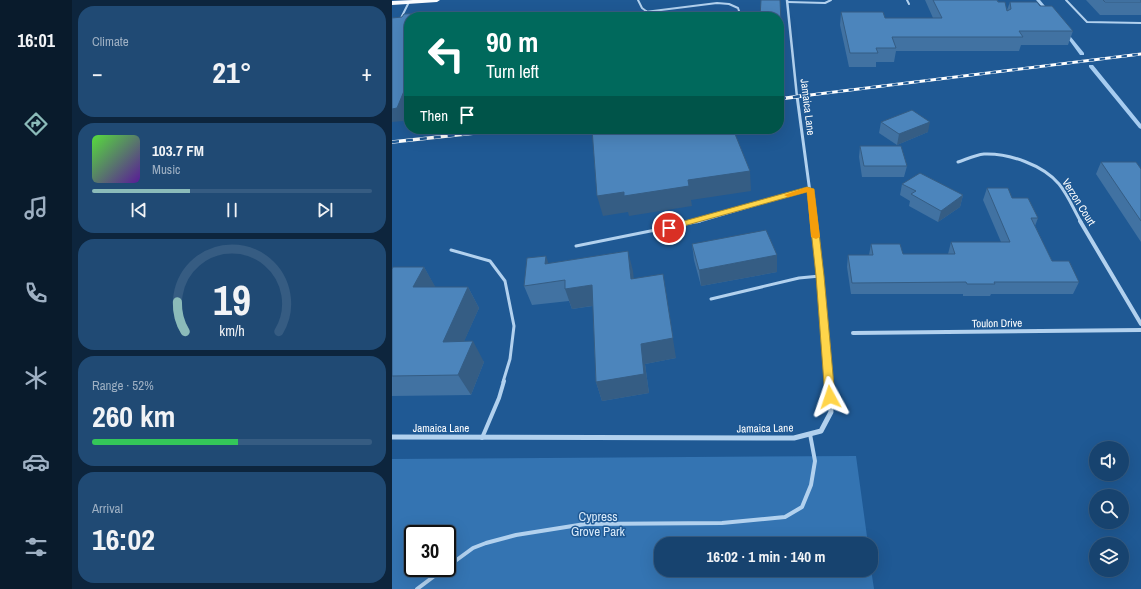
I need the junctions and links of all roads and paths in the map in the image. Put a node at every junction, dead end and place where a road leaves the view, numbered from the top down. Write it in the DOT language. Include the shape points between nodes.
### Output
graph roads {
  1 [pos="437,0"];
  2 [pos="638,0"];
  3 [pos="831,0"];
  4 [pos="907,0"];
  5 [pos="1066,0"];
  6 [pos="788,1"];
  7 [pos="409,2"];
  8 [pos="392,3"];
  9 [pos="908,4"];
  10 [pos="405,12"];
  11 [pos="645,12"];
  12 [pos="739,12"];
  13 [pos="404,13"];
  14 [pos="396,22"];
  15 [pos="1141,23"];
  16 [pos="958,162"];
  17 [pos="810,189"];
  18 [pos="576,246"];
  19 [pos="450,250"];
  20 [pos="820,276"];
  21 [pos="711,299"];
  22 [pos="1141,324"];
  23 [pos="1141,330"];
  24 [pos="853,334"];
  25 [pos="810,434"];
  26 [pos="392,437"];
  27 [pos="482,438"];
  28 [pos="456,560"];
  29 [pos="433,577"];
  30 [pos="417,589"];
  1 -- 7 [label="main road"];
  2 -- 11 [label="lane"];
  3 -- 6 [label="lane"];
  4 -- 9 [label="lane"];
  5 -- 15 [label="lane" via="1087,22"];
  6 -- 17 [label="street, Jamaica Lane" via="797,97"];
  7 -- 8 [label="main road"];
  7 -- 10 [label="lane"];
  11 -- 12 [label="lane" via="717,3 729,4 738,8"];
  13 -- 14 [label="lane" via="401,20"];
  16 -- 22 [label="street, Verzon Court" via="979,155 1008,156 1035,165 1059,184"];
  17 -- 18 [label="lane" via="685,225"];
  17 -- 20 [label="street, Jamaica Lane"];
  19 -- 27 [label="lane" via="490,261 505,281 514,326 508,365 499,398"];
  20 -- 21 [label="lane" via="799,278"];
  20 -- 25 [label="street, Jamaica Lane" via="831,412 821,431"];
  23 -- 24 [label="street, Toulon Drive"];
  25 -- 27 [label="street, Jamaica Lane" via="794,438"];
  25 -- 28 [label="lane" via="815,461 811,485 802,506 785,517 722,523 585,524 516,535 486,543 473,548"];
  26 -- 27 [label="street, Jamaica Lane"];
  29 -- 30 [label="lane"];
}
